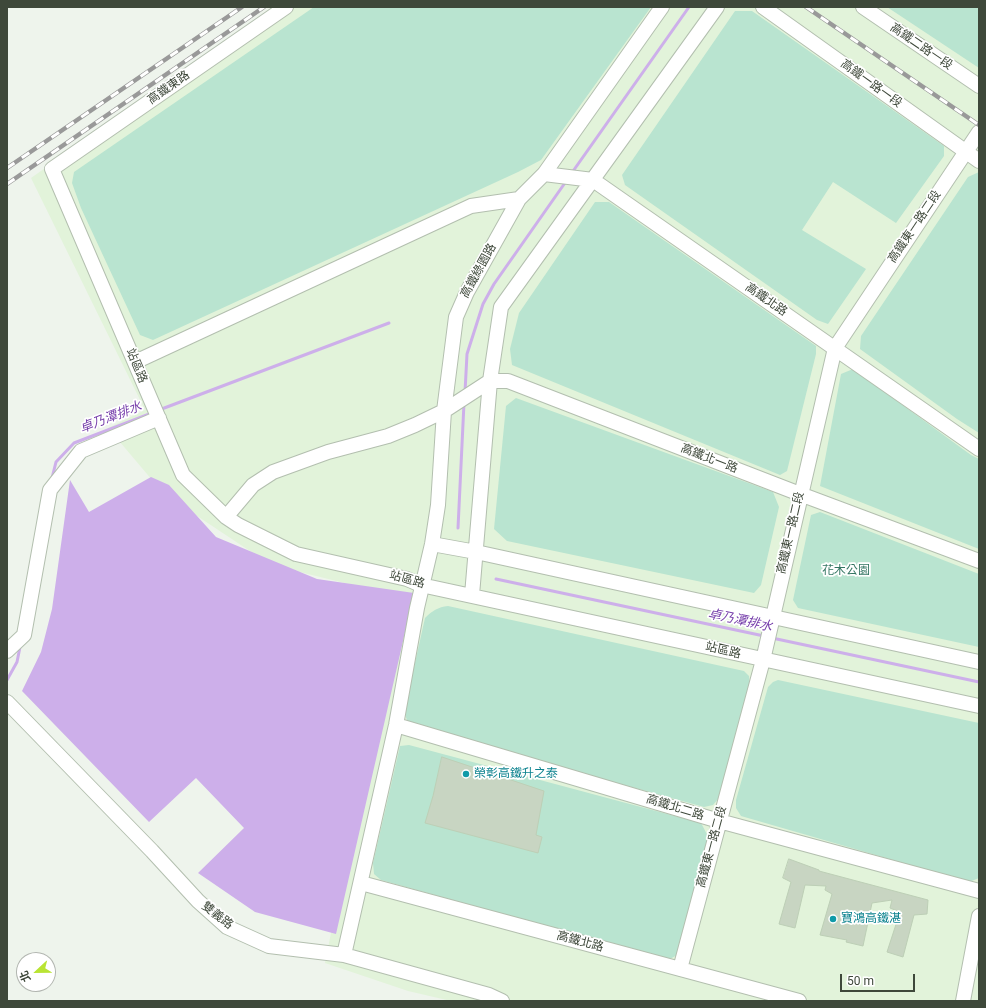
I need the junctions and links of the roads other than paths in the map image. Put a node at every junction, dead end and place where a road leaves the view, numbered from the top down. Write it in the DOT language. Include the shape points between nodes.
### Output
graph roads {
  1 [pos="286,7"];
  2 [pos="662,7"];
  3 [pos="717,7"];
  4 [pos="763,7"];
  5 [pos="863,7"];
  6 [pos="979,86"];
  7 [pos="979,132"];
  8 [pos="965,151"];
  9 [pos="979,161"];
  10 [pos="52,169"];
  11 [pos="544,174"];
  12 [pos="593,180"];
  13 [pos="519,199"];
  14 [pos="835,348"];
  15 [pos="135,362"];
  16 [pos="490,382"];
  17 [pos="444,411"];
  18 [pos="157,414"];
  19 [pos="979,448"];
  20 [pos="800,494"];
  21 [pos="226,517"];
  22 [pos="432,544"];
  23 [pos="476,552"];
  24 [pos="979,561"];
  25 [pos="422,585"];
  26 [pos="472,595"];
  27 [pos="772,618"];
  28 [pos="7,651"];
  29 [pos="763,660"];
  30 [pos="979,662"];
  31 [pos="7,702"];
  32 [pos="979,706"];
  33 [pos="396,725"];
  34 [pos="719,821"];
  35 [pos="361,883"];
  36 [pos="979,891"];
  37 [pos="979,916"];
  38 [pos="344,955"];
  39 [pos="680,969"];
  40 [pos="502,1001"];
  41 [pos="799,1001"];
  42 [pos="963,1001"];
  1 -- 10 [label="street, 高鐵東路"];
  2 -- 11 [label="street, 高鐵綠園路"];
  3 -- 12 [label="street"];
  4 -- 8 [label="street, 高鐵一路一段"];
  5 -- 6 [label="street, 高鐵二路一段"];
  7 -- 8 [label="street, 高鐵東一路二段"];
  8 -- 9 [label="street, 高鐵一路一段"];
  8 -- 14 [label="street, 高鐵東一路二段"];
  10 -- 15 [label="street, 站區路"];
  11 -- 12 [label="street, 高鐵北路"];
  11 -- 13 [label="street, 高鐵綠園路"];
  12 -- 14 [label="street, 高鐵北路"];
  12 -- 16 [label="street" via="501,307"];
  13 -- 15 [label="street" via="471,206"];
  13 -- 17 [label="street, 高鐵綠園路" via="467,292 456,317"];
  14 -- 19 [label="street, 高鐵北路"];
  14 -- 20 [label="street, 高鐵東一路二段"];
  15 -- 18 [label="street, 站區路"];
  16 -- 17 [label="street"];
  16 -- 20 [label="street, 高鐵北一路" via="508,381"];
  16 -- 23 [label="street"];
  17 -- 21 [label="street" via="388,436 328,452 273,472 253,485"];
  17 -- 22 [label="street, 高鐵綠園路" via="438,505"];
  18 -- 21 [label="street, 站區路" via="183,475"];
  18 -- 28 [label="street" via="81,451 50,490 24,635"];
  20 -- 24 [label="street, 高鐵北一路"];
  20 -- 27 [label="street, 高鐵東一路二段"];
  21 -- 25 [label="street, 站區路" via="296,554 407,579"];
  22 -- 23 [label="street"];
  22 -- 25 [label="street, 高鐵綠園路"];
  23 -- 26 [label="street"];
  23 -- 27 [label="street"];
  25 -- 26 [label="street, 站區路"];
  25 -- 33 [label="street, 高鐵綠園路"];
  26 -- 29 [label="street, 站區路"];
  27 -- 29 [label="street, 高鐵東一路二段"];
  27 -- 30 [label="street"];
  29 -- 32 [label="street, 站區路"];
  29 -- 34 [label="street, 高鐵東一路二段"];
  31 -- 38 [label="street, 雙義路" via="198,901 227,927 269,946"];
  33 -- 34 [label="street, 高鐵北二路"];
  33 -- 35 [label="street, 高鐵綠園路"];
  34 -- 36 [label="street, 高鐵北二路"];
  34 -- 39 [label="street, 高鐵東一路二段"];
  35 -- 38 [label="street, 高鐵綠園路"];
  35 -- 39 [label="street, 高鐵北路"];
  37 -- 42 [label="street"];
  38 -- 40 [label="street, 雙義路" via="489,995"];
  39 -- 41 [label="street, 高鐵北路"];
}
